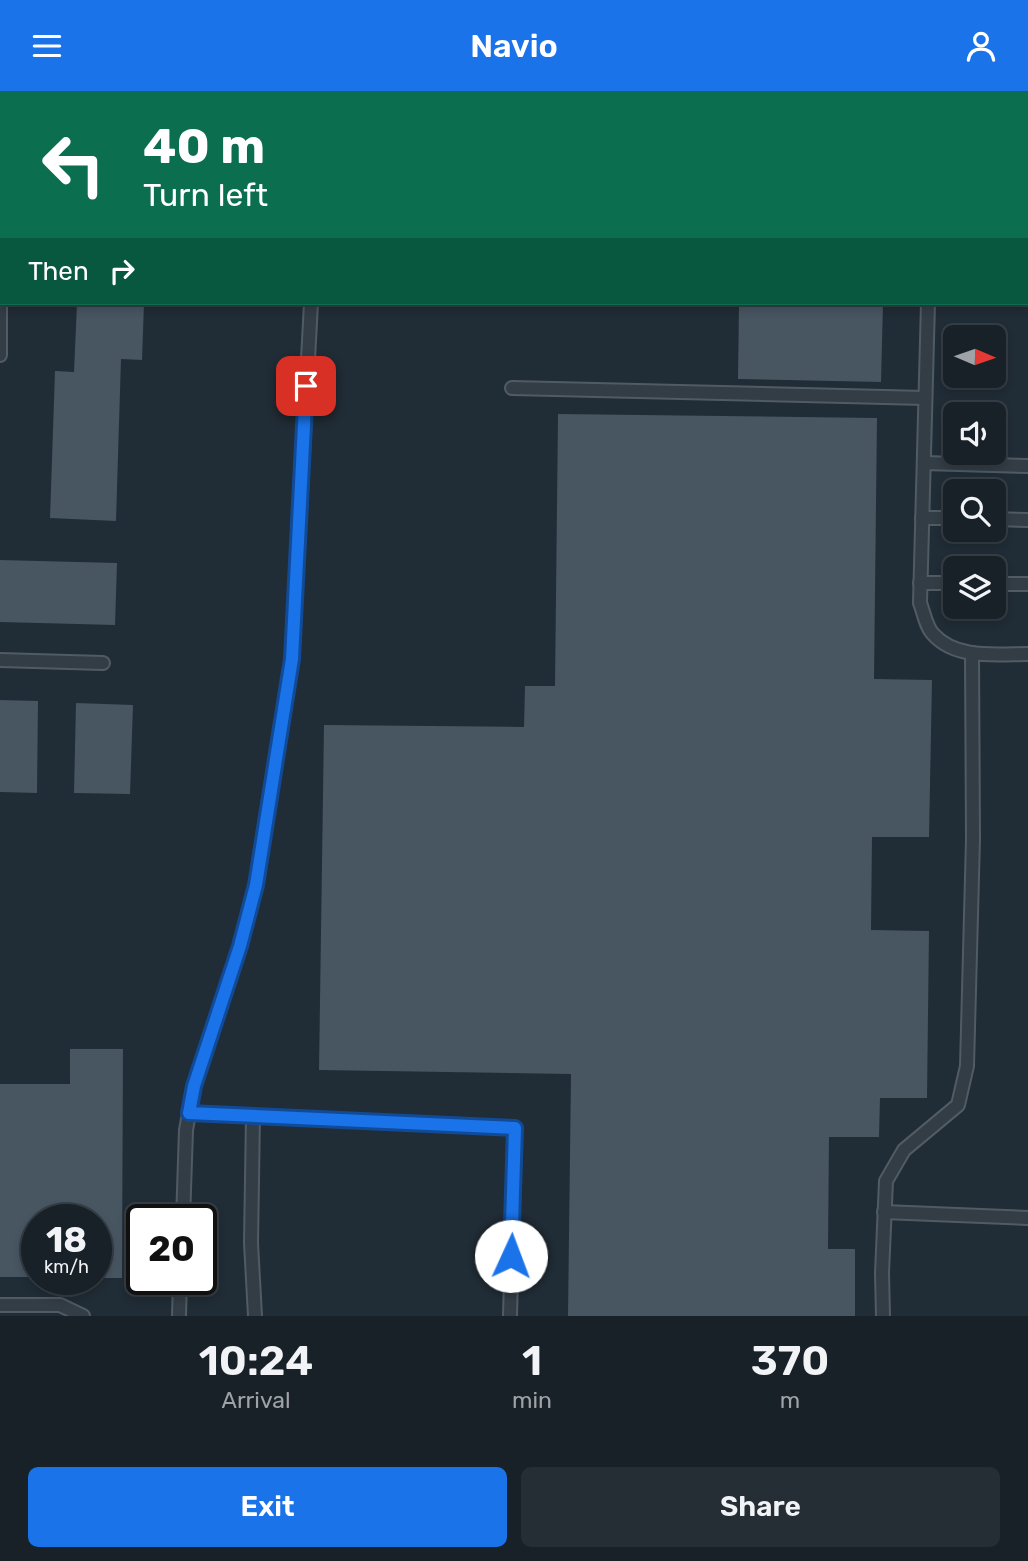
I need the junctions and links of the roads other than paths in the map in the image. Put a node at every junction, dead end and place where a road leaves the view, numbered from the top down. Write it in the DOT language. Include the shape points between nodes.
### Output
graph roads {
  1 [pos="0,304"];
  2 [pos="311,305"];
  3 [pos="928,305"];
  4 [pos="0,355"];
  5 [pos="512,388"];
  6 [pos="925,398"];
  7 [pos="923,463"];
  8 [pos="1028,466"];
  9 [pos="922,518"];
  10 [pos="943,519"];
  11 [pos="1006,519"];
  12 [pos="1028,520"];
  13 [pos="920,583"];
  14 [pos="943,583"];
  15 [pos="1006,584"];
  16 [pos="1028,584"];
  17 [pos="972,653"];
  18 [pos="1028,654"];
  19 [pos="0,660"];
  20 [pos="103,663"];
  21 [pos="189,1113"];
  22 [pos="254,1116"];
  23 [pos="184,1204"];
  24 [pos="884,1212"];
  25 [pos="1028,1218"];
  26 [pos="180,1295"];
  27 [pos="0,1305"];
  28 [pos="83,1316"];
  29 [pos="179,1316"];
  30 [pos="255,1316"];
  31 [pos="510,1316"];
  32 [pos="883,1316"];
  1 -- 4 [label="lane"];
  2 -- 21 [label="lane" via="292,659 256,885"];
  3 -- 6 [label="lane"];
  5 -- 6 [label="lane"];
  6 -- 7 [label="lane"];
  7 -- 8 [label="lane"];
  7 -- 9 [label="lane"];
  9 -- 10 [label="lane"];
  9 -- 13 [label="lane"];
  11 -- 12 [label="lane"];
  13 -- 14 [label="lane"];
  13 -- 17 [label="lane" via="920,603 931,632 947,646"];
  15 -- 16 [label="lane"];
  17 -- 18 [label="lane"];
  17 -- 24 [label="lane" via="974,839 967,1066 958,1105 904,1150 887,1181"];
  19 -- 20 [label="lane"];
  21 -- 22 [label="lane"];
  21 -- 23 [label="lane"];
  22 -- 30 [label="lane" via="251,1243"];
  22 -- 31 [label="lane" via="515,1128"];
  24 -- 25 [label="lane"];
  24 -- 32 [label="lane"];
  26 -- 29 [label="lane"];
  27 -- 28 [label="lane" via="60,1305"];
}
